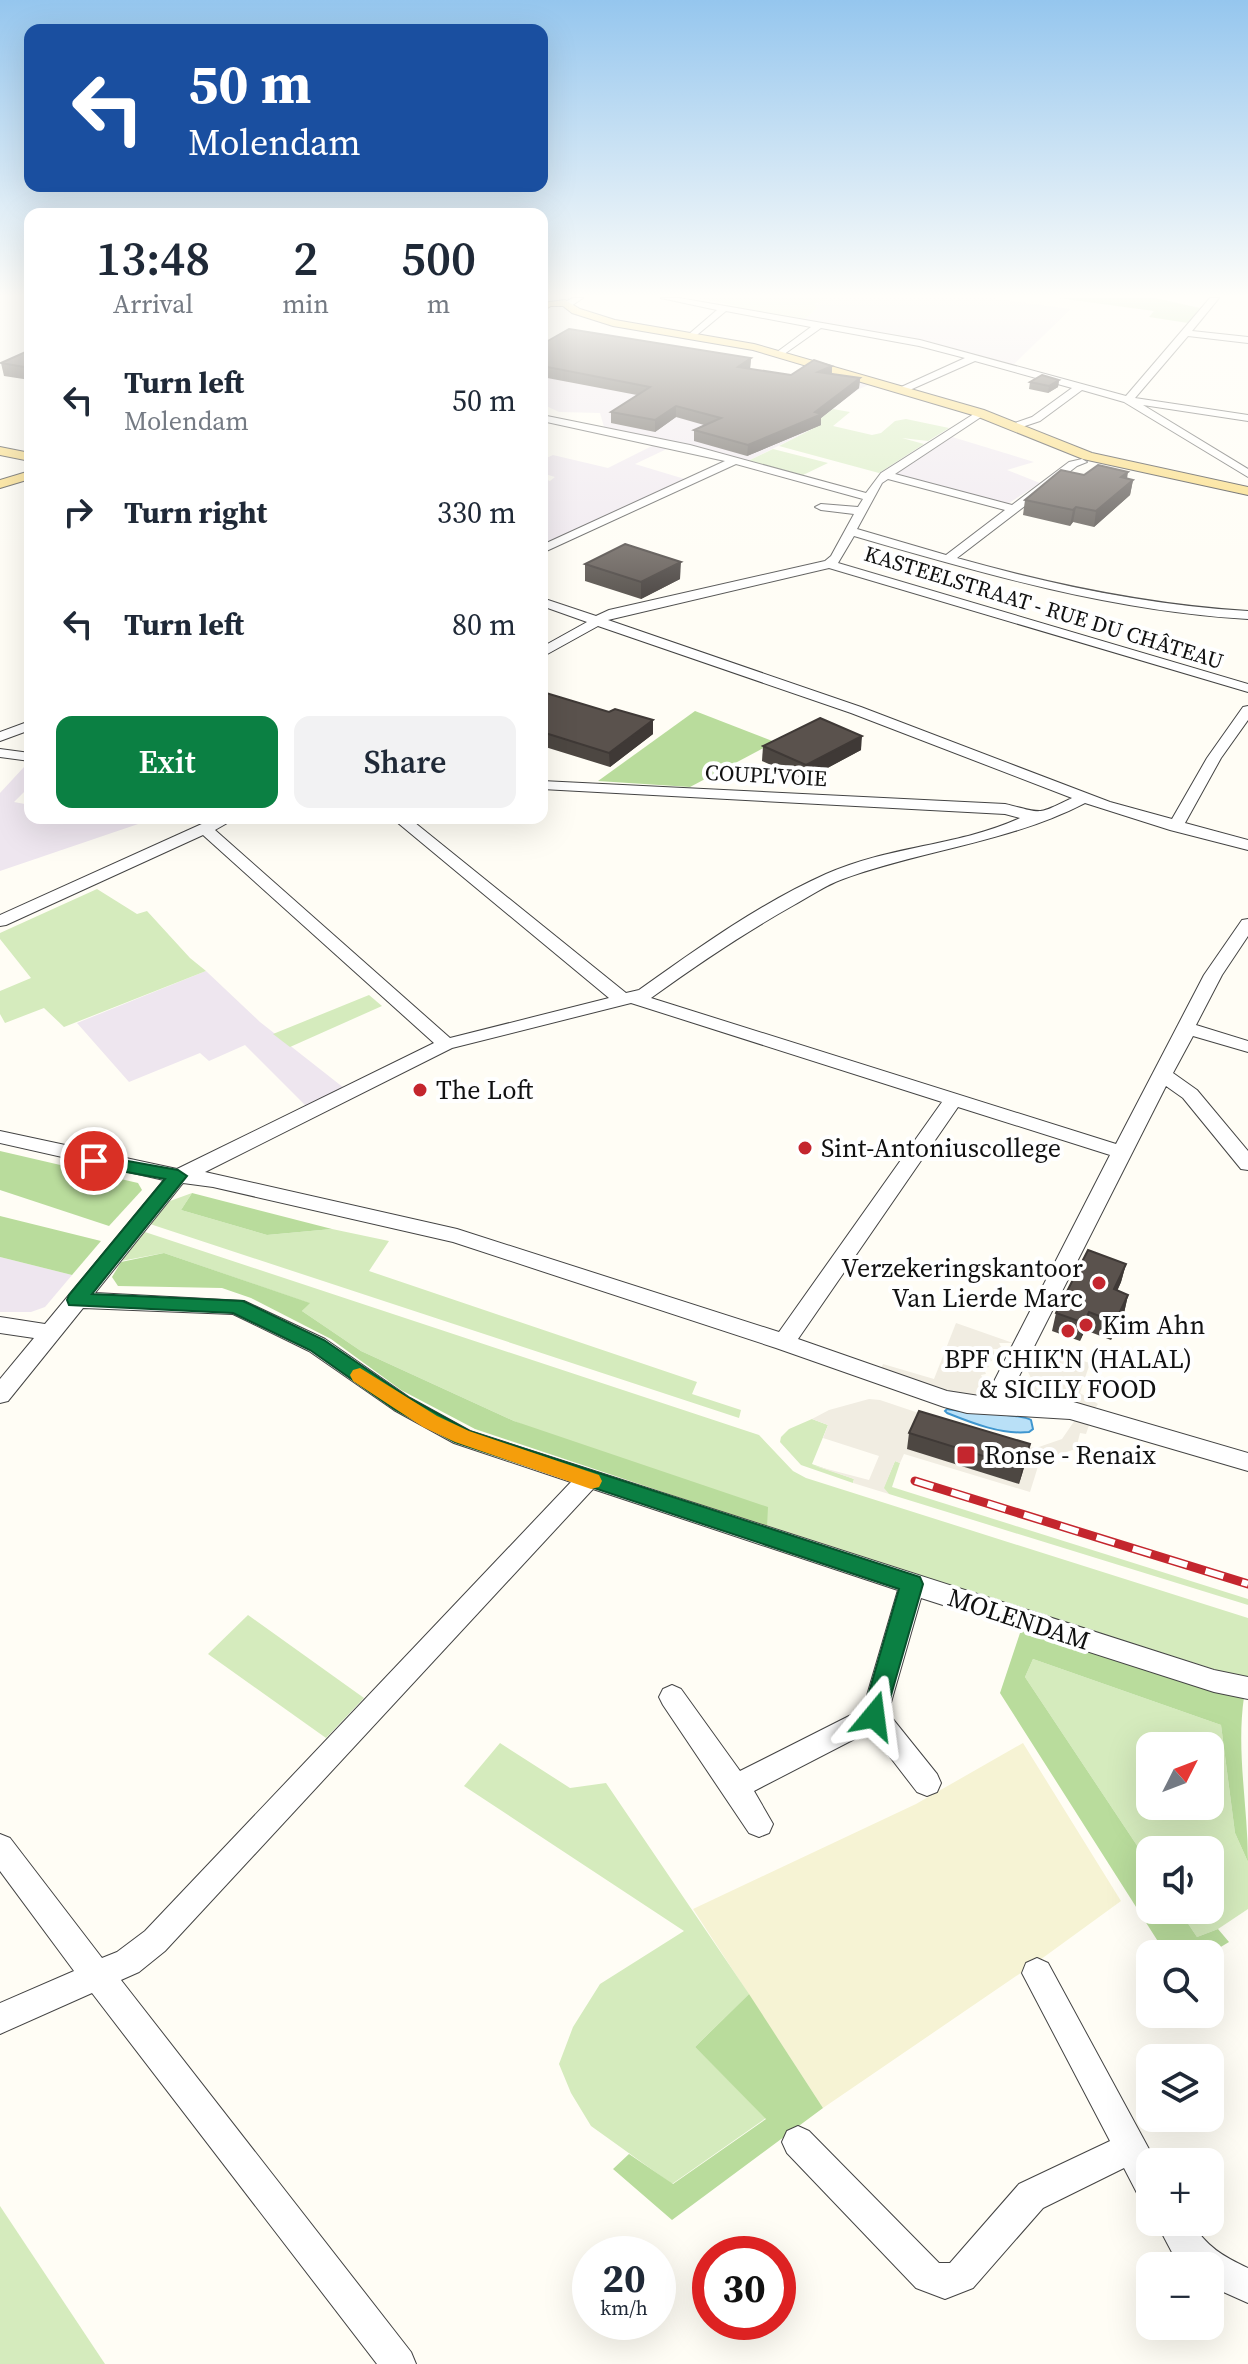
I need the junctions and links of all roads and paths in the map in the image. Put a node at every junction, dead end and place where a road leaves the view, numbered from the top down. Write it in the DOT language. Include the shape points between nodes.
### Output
graph roads {
  1 [pos="964,408"];
  2 [pos="1051,408"];
  3 [pos="1139,408"];
  4 [pos="1183,408"];
  5 [pos="980,413"];
  6 [pos="1248,418"];
  7 [pos="548,419"];
  8 [pos="1016,426"];
  9 [pos="0,451"];
  10 [pos="24,456"];
  11 [pos="736,460"];
  12 [pos="1093,461"];
  13 [pos="885,475"];
  14 [pos="1246,487"];
  15 [pos="869,497"];
  16 [pos="821,507"];
  17 [pos="1014,509"];
  18 [pos="861,511"];
  19 [pos="850,531"];
  20 [pos="548,546"];
  21 [pos="949,559"];
  22 [pos="829,564"];
  23 [pos="548,604"];
  24 [pos="1248,615"];
  25 [pos="597,621"];
  26 [pos="548,650"];
  27 [pos="1248,688"];
  28 [pos="1248,710"];
  29 [pos="24,727"];
  30 [pos="0,737"];
  31 [pos="0,753"];
  32 [pos="24,756"];
  33 [pos="548,785"];
  34 [pos="1077,794"];
  35 [pos="1026,821"];
  36 [pos="215,824"];
  37 [pos="408,824"];
  38 [pos="1175,827"];
  39 [pos="205,829"];
  40 [pos="1248,845"];
  41 [pos="0,921"];
  42 [pos="1248,924"];
  43 [pos="628,999"];
  44 [pos="1187,1028"];
  45 [pos="446,1044"];
  46 [pos="1248,1047"];
  47 [pos="1159,1081"];
  48 [pos="954,1099"];
  49 [pos="0,1137"];
  50 [pos="1121,1152"];
  51 [pos="1248,1164"];
  52 [pos="178,1176"];
  53 [pos="82,1292"];
  54 [pos="0,1325"];
  55 [pos="50,1333"];
  56 [pos="784,1342"];
  57 [pos="0,1395"];
  58 [pos="994,1406"];
  59 [pos="1248,1462"];
  60 [pos="587,1480"];
  61 [pos="912,1584"];
  62 [pos="1248,1688"];
  63 [pos="672,1697"];
  64 [pos="874,1716"];
  65 [pos="927,1783"];
  66 [pos="735,1787"];
  67 [pos="759,1824"];
  68 [pos="0,1847"];
  69 [pos="1037,1973"];
  70 [pos="99,1975"];
  71 [pos="0,2019"];
  72 [pos="798,2142"];
  73 [pos="1130,2148"];
  74 [pos="1136,2158"];
  75 [pos="1224,2274"];
  76 [pos="1248,2286"];
  77 [pos="399,2364"];
  1 -- 5 [label="main road"];
  2 -- 8 [label="street"];
  3 -- 14 [label="street"];
  4 -- 6 [label="street"];
  5 -- 8 [label="main road"];
  5 -- 13 [label="street"];
  7 -- 11 [label="street"];
  8 -- 12 [label="main road"];
  9 -- 10 [label="main road"];
  11 -- 15 [label="street"];
  11 -- 20 [label="street"];
  12 -- 14 [label="main road"];
  12 -- 17 [label="street" via="1073,464"];
  13 -- 15 [label="street"];
  13 -- 17 [label="street"];
  15 -- 18 [label="street"];
  16 -- 18 [label="street"];
  17 -- 21 [label="street"];
  18 -- 19 [label="street"];
  19 -- 21 [label="street"];
  19 -- 22 [label="street"];
  21 -- 24 [label="street" via="1061,592"];
  22 -- 25 [label="street"];
  22 -- 27 [label="street, KASTEELSTRAAT - RUE DU CHÂTEAU"];
  23 -- 25 [label="street"];
  25 -- 26 [label="street"];
  25 -- 34 [label="street" via="856,710"];
  28 -- 38 [label="street"];
  29 -- 30 [label="street"];
  31 -- 32 [label="street"];
  33 -- 35 [label="street, COUPL'VOIE" via="988,810"];
  34 -- 35 [label="street" via="1044,818"];
  34 -- 38 [label="street"];
  35 -- 43 [label="street" via="832,877 756,917 651,991"];
  36 -- 39 [label="street"];
  37 -- 43 [label="street"];
  38 -- 40 [label="street"];
  39 -- 41 [label="street"];
  39 -- 45 [label="street"];
  42 -- 44 [label="street" via="1213,975"];
  43 -- 45 [label="street"];
  43 -- 48 [label="street"];
  44 -- 46 [label="street"];
  44 -- 47 [label="street"];
  45 -- 52 [label="street"];
  47 -- 50 [label="street"];
  47 -- 51 [label="street" via="1190,1094"];
  48 -- 50 [label="street"];
  48 -- 56 [label="street"];
  49 -- 52 [label="street"];
  50 -- 58 [label="street"];
  52 -- 53 [label="street"];
  52 -- 56 [label="street" via="457,1236"];
  53 -- 55 [label="street"];
  53 -- 60 [label="street, MOLENDAM" via="236,1306 317,1345 462,1437"];
  54 -- 55 [label="street"];
  55 -- 57 [label="street"];
  56 -- 58 [label="street" via="944,1399"];
  58 -- 59 [label="street" via="1070,1410"];
  60 -- 61 [label="street, MOLENDAM"];
  60 -- 70 [label="street" via="155,1941"];
  61 -- 62 [label="street, MOLENDAM"];
  61 -- 64 [label="street"];
  63 -- 66 [label="street"];
  64 -- 65 [label="street"];
  64 -- 66 [label="street"];
  66 -- 67 [label="street"];
  68 -- 70 [label="street"];
  69 -- 73 [label="street"];
  70 -- 71 [label="street"];
  70 -- 77 [label="street"];
  72 -- 73 [label="street" via="928,2276 945,2282 961,2276 1031,2196"];
  73 -- 74 [label="street"];
  75 -- 76 [label="street"];
}
